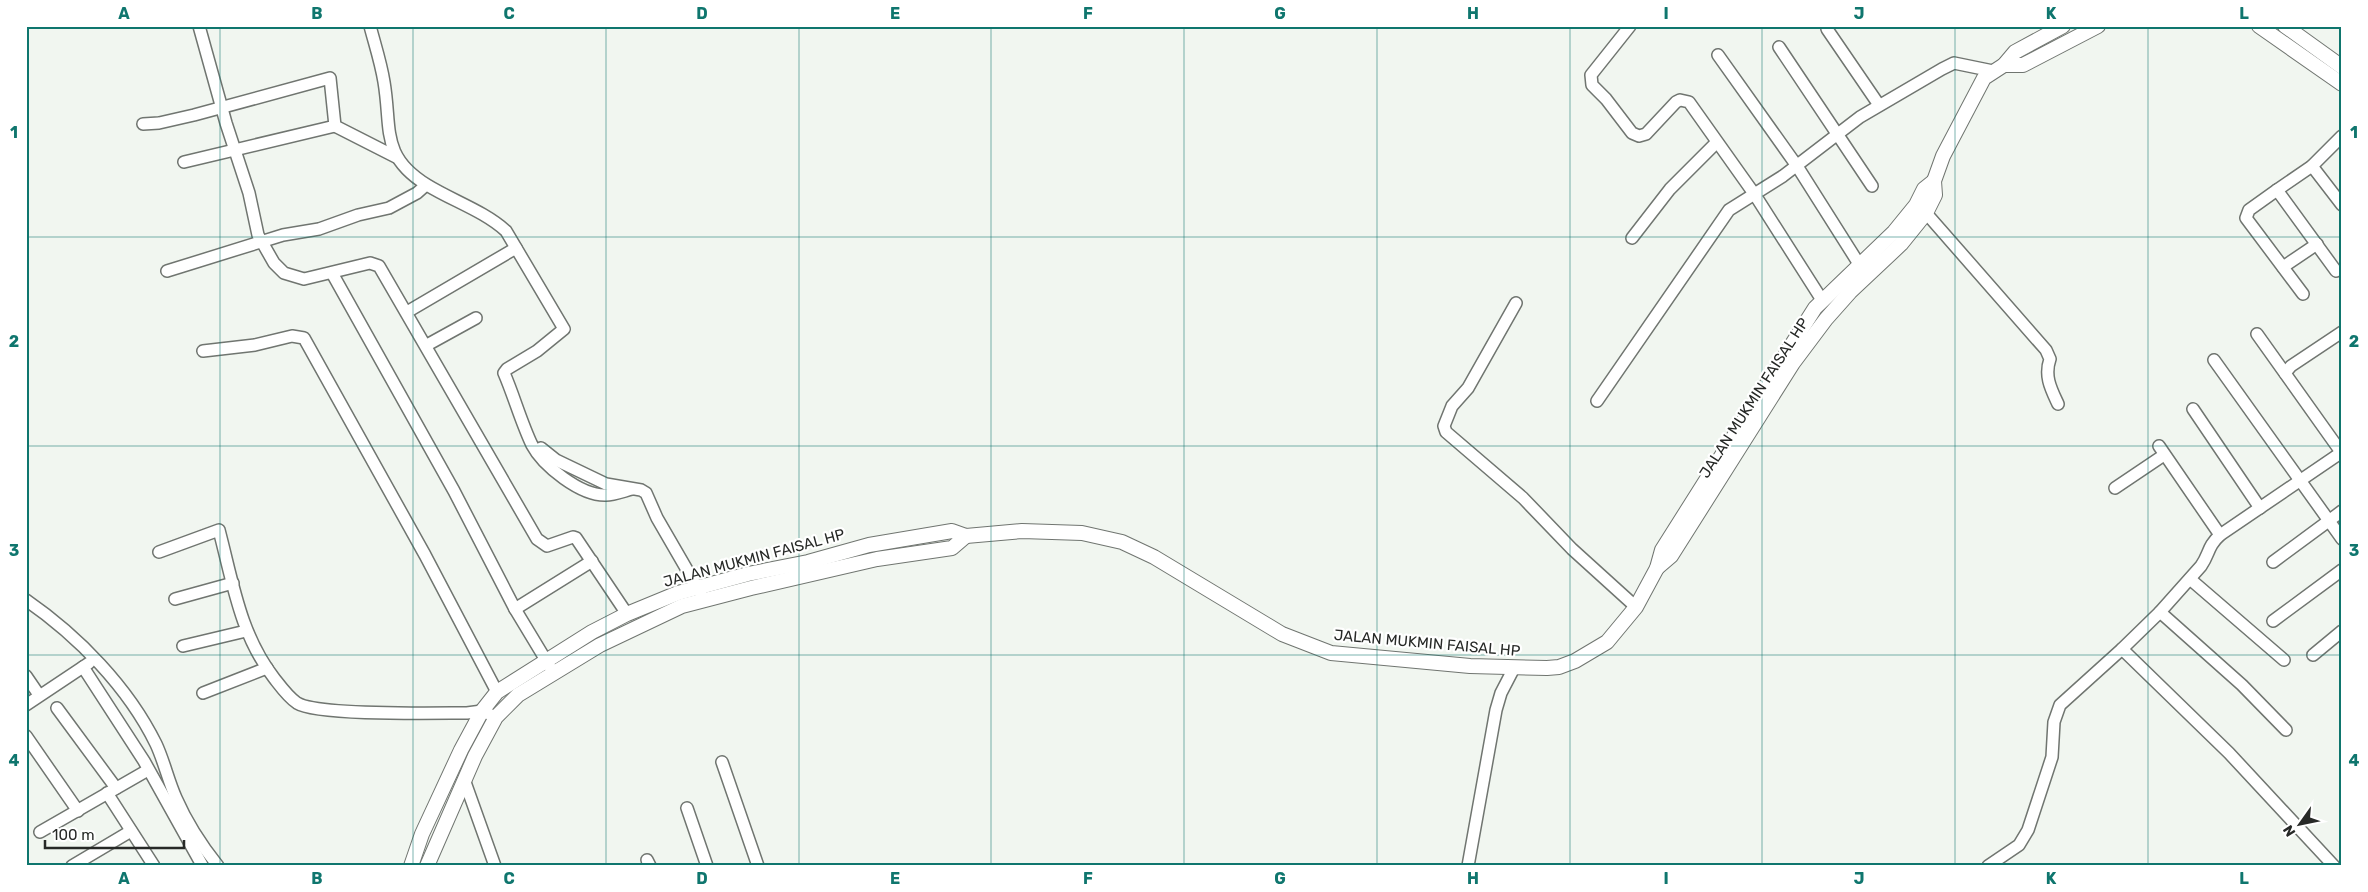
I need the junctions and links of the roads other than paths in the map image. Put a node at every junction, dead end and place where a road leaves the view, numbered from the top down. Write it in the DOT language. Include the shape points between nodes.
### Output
graph roads {
  1 [pos="199,26"];
  2 [pos="370,26"];
  3 [pos="1630,26"];
  4 [pos="2063,26"];
  5 [pos="2098,26"];
  6 [pos="2259,26"];
  7 [pos="2285,26"];
  8 [pos="1827,29"];
  9 [pos="1779,47"];
  10 [pos="1718,55"];
  11 [pos="2342,68"];
  12 [pos="1994,71"];
  13 [pos="2342,84"];
  14 [pos="1879,105"];
  15 [pos="222,106"];
  16 [pos="143,124"];
  17 [pos="336,126"];
  18 [pos="1837,135"];
  19 [pos="2342,136"];
  20 [pos="1716,143"];
  21 [pos="235,149"];
  22 [pos="396,156"];
  23 [pos="184,162"];
  24 [pos="1797,166"];
  25 [pos="2312,166"];
  26 [pos="1934,181"];
  27 [pos="426,184"];
  28 [pos="1872,186"];
  29 [pos="2277,190"];
  30 [pos="1755,195"];
  31 [pos="2342,205"];
  32 [pos="1926,213"];
  33 [pos="1632,238"];
  34 [pos="262,243"];
  35 [pos="2316,244"];
  36 [pos="516,248"];
  37 [pos="1859,264"];
  38 [pos="2283,267"];
  39 [pos="167,271"];
  40 [pos="2336,271"];
  41 [pos="332,272"];
  42 [pos="2302,294"];
  43 [pos="1822,300"];
  44 [pos="1516,303"];
  45 [pos="407,312"];
  46 [pos="476,318"];
  47 [pos="2342,332"];
  48 [pos="2257,334"];
  49 [pos="427,346"];
  50 [pos="204,351"];
  51 [pos="2214,360"];
  52 [pos="2285,373"];
  53 [pos="1597,401"];
  54 [pos="2058,404"];
  55 [pos="2192,409"];
  56 [pos="2342,452"];
  57 [pos="2301,481"];
  58 [pos="2115,488"];
  59 [pos="2260,508"];
  60 [pos="2342,510"];
  61 [pos="2328,521"];
  62 [pos="966,536"];
  63 [pos="2220,536"];
  64 [pos="2342,539"];
  65 [pos="158,552"];
  66 [pos="592,561"];
  67 [pos="2273,562"];
  68 [pos="1657,568"];
  69 [pos="2342,570"];
  70 [pos="2190,580"];
  71 [pos="233,583"];
  72 [pos="698,587"];
  73 [pos="175,599"];
  74 [pos="26,600"];
  75 [pos="704,600"];
  76 [pos="1636,607"];
  77 [pos="515,609"];
  78 [pos="2160,612"];
  79 [pos="627,614"];
  80 [pos="2273,621"];
  81 [pos="246,631"];
  82 [pos="2342,631"];
  83 [pos="182,646"];
  84 [pos="2122,649"];
  85 [pos="2313,654"];
  86 [pos="94,659"];
  87 [pos="546,660"];
  88 [pos="2284,660"];
  89 [pos="83,667"];
  90 [pos="266,668"];
  91 [pos="1514,668"];
  92 [pos="554,674"];
  93 [pos="26,676"];
  94 [pos="497,692"];
  95 [pos="203,693"];
  96 [pos="39,695"];
  97 [pos="26,704"];
  98 [pos="58,708"];
  99 [pos="482,711"];
  100 [pos="496,717"];
  101 [pos="2286,730"];
  102 [pos="26,736"];
  103 [pos="722,762"];
  104 [pos="148,770"];
  105 [pos="465,782"];
  106 [pos="111,791"];
  107 [pos="687,808"];
  108 [pos="78,811"];
  109 [pos="131,831"];
  110 [pos="40,832"];
  111 [pos="209,864"];
  112 [pos="72,866"];
  113 [pos="154,866"];
  114 [pos="411,866"];
  115 [pos="427,866"];
  116 [pos="495,866"];
  117 [pos="707,866"];
  118 [pos="758,866"];
  119 [pos="1468,866"];
  120 [pos="1988,866"];
  121 [pos="2334,866"];
  1 -- 15 [label="street"];
  2 -- 22 [label="street" via="384,82 388,129"];
  3 -- 20 [label="street" via="1591,74 1592,85 1632,133 1646,134 1680,100 1689,102"];
  4 -- 12 [label="street, JALAN MUKMIN FAISAL HP" via="2015,52"];
  5 -- 12 [label="street" via="2023,65"];
  6 -- 13 [label="street"];
  7 -- 11 [label="street"];
  8 -- 14 [label="street"];
  9 -- 18 [label="street"];
  10 -- 24 [label="street"];
  12 -- 14 [label="street" via="1954,63"];
  12 -- 26 [label="street, JALAN MUKMIN FAISAL HP" via="1943,156"];
  14 -- 18 [label="street"];
  15 -- 16 [label="street" via="159,123"];
  15 -- 17 [label="street" via="330,78"];
  15 -- 21 [label="street"];
  17 -- 21 [label="street"];
  17 -- 22 [label="street"];
  18 -- 24 [label="street"];
  18 -- 28 [label="street"];
  19 -- 25 [label="street"];
  20 -- 30 [label="street"];
  20 -- 33 [label="street" via="1670,188"];
  21 -- 23 [label="street"];
  21 -- 34 [label="street"];
  22 -- 27 [label="street"];
  24 -- 30 [label="street"];
  24 -- 37 [label="street"];
  25 -- 29 [label="street"];
  25 -- 31 [label="street"];
  26 -- 32 [label="street, JALAN MUKMIN FAISAL HP" via="1935,195"];
  26 -- 37 [label="street, JALAN MUKMIN FAISAL HP" via="1924,189 1916,205 1894,232"];
  27 -- 34 [label="street" via="418,193 389,208"];
  27 -- 36 [label="street" via="494,221 506,231"];
  29 -- 35 [label="street"];
  29 -- 38 [label="street" via="2249,210 2246,218"];
  30 -- 43 [label="street"];
  30 -- 53 [label="street" via="1729,210"];
  32 -- 54 [label="street" via="2046,350 2050,359 2048,380"];
  32 -- 68 [label="street, JALAN MUKMIN FAISAL HP" via="1901,244 1826,319 1793,363 1671,556"];
  34 -- 39 [label="street"];
  34 -- 41 [label="street" via="284,273 304,279"];
  35 -- 38 [label="street"];
  35 -- 40 [label="street"];
  36 -- 45 [label="street"];
  36 -- 72 [label="street" via="564,329 504,373 532,445 542,459 581,488 605,496 640,490 650,499 657,518"];
  37 -- 43 [label="street, JALAN MUKMIN FAISAL HP"];
  38 -- 42 [label="street"];
  41 -- 45 [label="street" via="375,263 380,266"];
  41 -- 77 [label="street"];
  43 -- 68 [label="street, JALAN MUKMIN FAISAL HP" via="1662,550"];
  44 -- 76 [label="street" via="1468,388 1452,406 1444,426 1446,432 1523,498"];
  45 -- 49 [label="street"];
  46 -- 49 [label="street"];
  47 -- 52 [label="street"];
  48 -- 52 [label="street"];
  49 -- 66 [label="street" via="537,539 546,546 576,538"];
  50 -- 94 [label="street" via="255,345 292,336 304,338"];
  51 -- 57 [label="street"];
  52 -- 56 [label="street"];
  55 -- 59 [label="street"];
  56 -- 57 [label="street"];
  57 -- 59 [label="street"];
  57 -- 61 [label="street"];
  58 -- 63 [label="street" via="2161,451"];
  59 -- 63 [label="street"];
  60 -- 61 [label="street"];
  61 -- 64 [label="street"];
  61 -- 67 [label="street"];
  62 -- 72 [label="street, JALAN MUKMIN FAISAL HP" via="952,531 869,544 808,562"];
  62 -- 75 [label="street, JALAN MUKMIN FAISAL HP" via="952,548 878,559"];
  62 -- 91 [label="street, JALAN MUKMIN FAISAL HP" via="1022,531 1082,533 1122,542 1154,557 1282,634 1331,653"];
  63 -- 70 [label="street" via="2210,544 2207,558"];
  65 -- 71 [label="street" via="220,530"];
  66 -- 77 [label="street"];
  66 -- 79 [label="street"];
  68 -- 76 [label="street, JALAN MUKMIN FAISAL HP"];
  69 -- 80 [label="street"];
  70 -- 78 [label="street"];
  70 -- 88 [label="street"];
  71 -- 73 [label="street"];
  71 -- 81 [label="street"];
  72 -- 75 [label="street"];
  72 -- 79 [label="street, JALAN MUKMIN FAISAL HP"];
  74 -- 86 [label="street"];
  75 -- 92 [label="street, JALAN MUKMIN FAISAL HP" via="632,628"];
  76 -- 91 [label="street, JALAN MUKMIN FAISAL HP" via="1607,642 1594,652 1559,667"];
  77 -- 87 [label="street"];
  78 -- 84 [label="street"];
  78 -- 101 [label="street" via="2242,685"];
  79 -- 87 [label="street, JALAN MUKMIN FAISAL HP"];
  81 -- 83 [label="street"];
  81 -- 90 [label="street"];
  82 -- 85 [label="street"];
  84 -- 120 [label="street" via="2060,705 2054,722 2052,757 2028,830 2019,845"];
  84 -- 121 [label="street" via="2229,753"];
  86 -- 89 [label="street"];
  86 -- 111 [label="street" via="116,683 156,744 176,799"];
  87 -- 92 [label="street"];
  87 -- 94 [label="street, JALAN MUKMIN FAISAL HP"];
  89 -- 96 [label="street"];
  89 -- 104 [label="street"];
  90 -- 95 [label="street"];
  90 -- 99 [label="street" via="298,703 313,708 467,714"];
  91 -- 119 [label="street" via="1496,710"];
  92 -- 100 [label="street, JALAN MUKMIN FAISAL HP" via="518,695"];
  93 -- 96 [label="street"];
  94 -- 99 [label="street, JALAN MUKMIN FAISAL HP"];
  96 -- 97 [label="street"];
  98 -- 106 [label="street"];
  99 -- 100 [label="street"];
  99 -- 114 [label="street, JALAN MUKMIN FAISAL HP" via="422,834"];
  100 -- 105 [label="street, JALAN MUKMIN FAISAL HP"];
  102 -- 108 [label="street"];
  103 -- 118 [label="street"];
  104 -- 106 [label="street"];
  104 -- 111 [label="street"];
  105 -- 115 [label="street, JALAN MUKMIN FAISAL HP"];
  105 -- 116 [label="street"];
  106 -- 108 [label="street"];
  106 -- 109 [label="street"];
  107 -- 117 [label="street"];
  108 -- 110 [label="street"];
  109 -- 112 [label="street"];
  109 -- 113 [label="street"];
}
